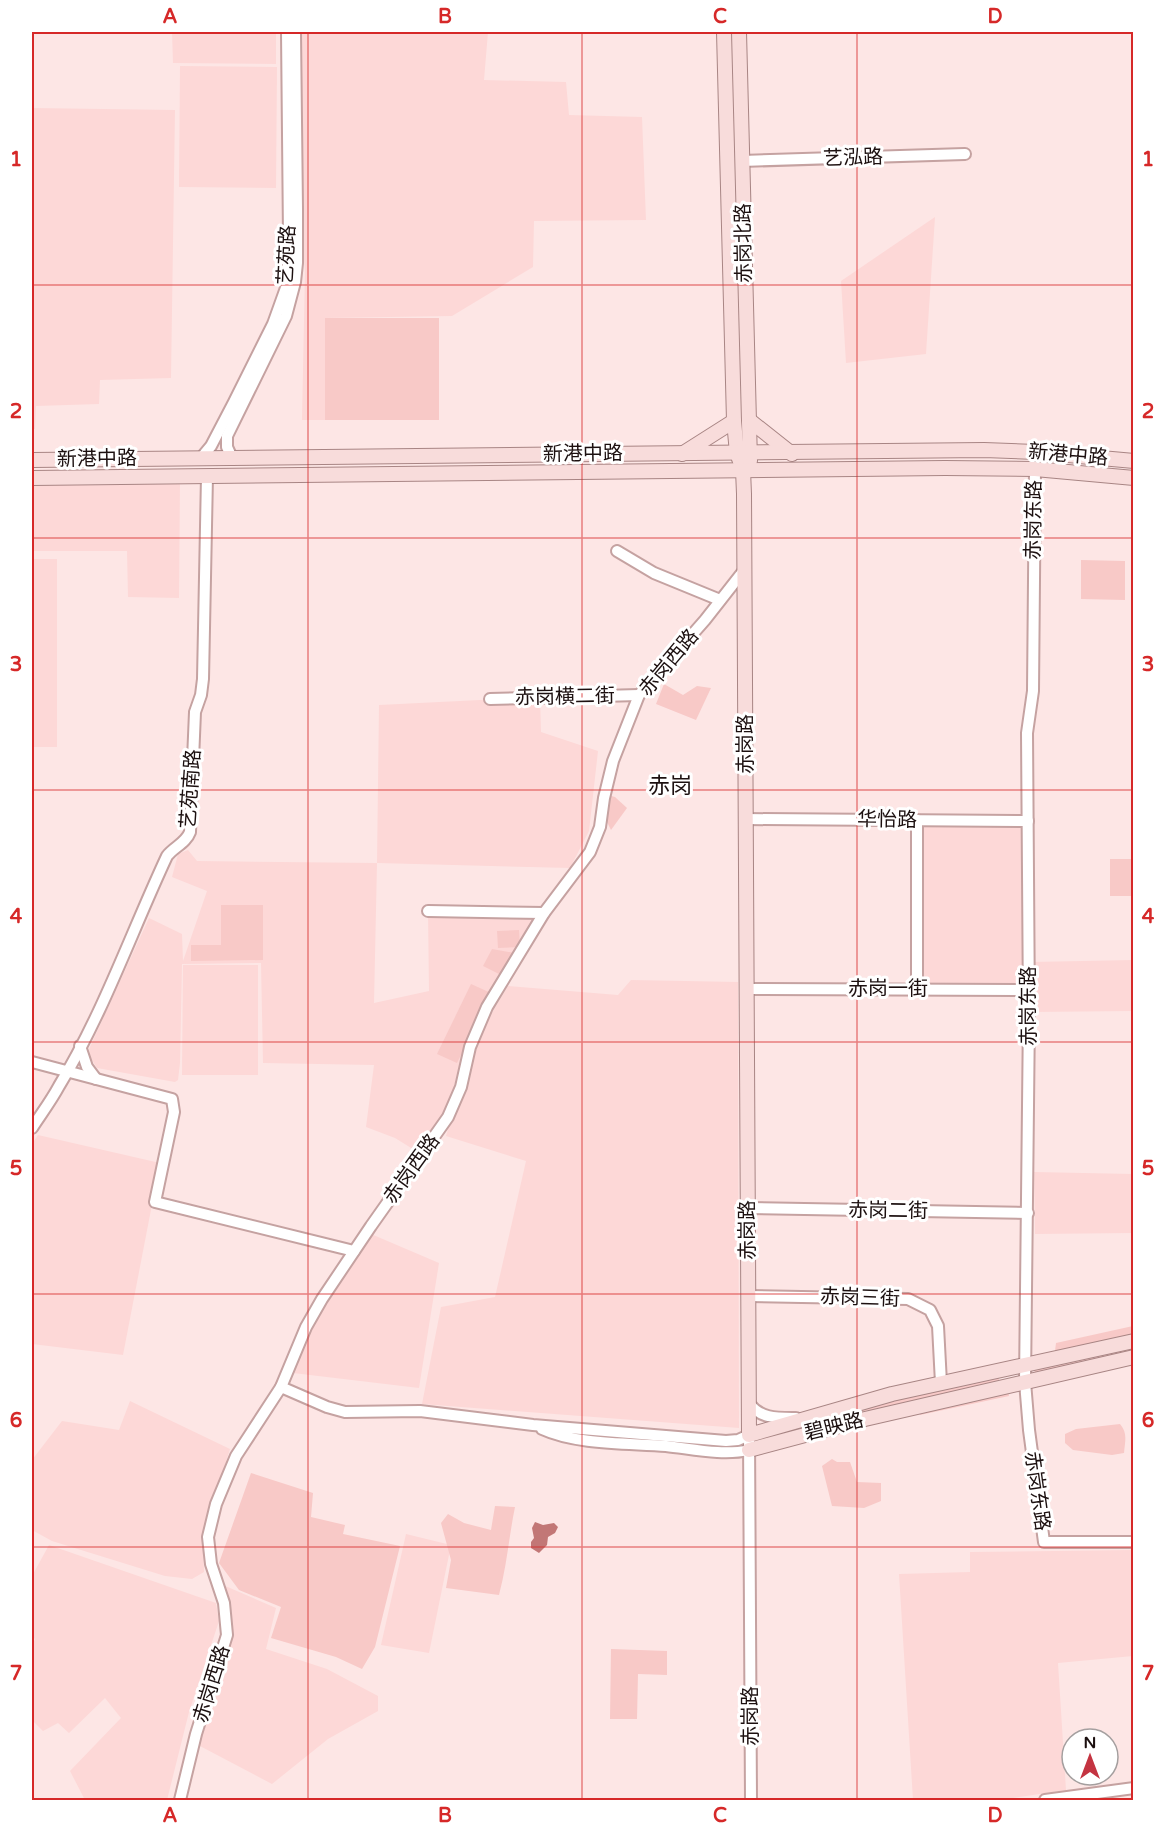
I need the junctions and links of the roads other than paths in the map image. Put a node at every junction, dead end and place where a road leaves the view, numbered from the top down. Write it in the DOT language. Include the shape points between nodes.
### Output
graph roads {
  1 [pos="287,32"];
  2 [pos="294,32"];
  3 [pos="724,32"];
  4 [pos="739,32"];
  5 [pos="964,154"];
  6 [pos="742,161"];
  7 [pos="749,420"];
  8 [pos="734,421"];
  9 [pos="1035,452"];
  10 [pos="682,454"];
  11 [pos="743,454"];
  12 [pos="792,454"];
  13 [pos="1066,454"];
  14 [pos="201,458"];
  15 [pos="232,458"];
  16 [pos="32,460"];
  17 [pos="1134,461"];
  18 [pos="1035,469"];
  19 [pos="747,470"];
  20 [pos="1065,471"];
  21 [pos="207,476"];
  22 [pos="32,478"];
  23 [pos="1134,478"];
  24 [pos="617,552"];
  25 [pos="745,569"];
  26 [pos="720,600"];
  27 [pos="745,660"];
  28 [pos="639,695"];
  29 [pos="490,699"];
  30 [pos="746,819"];
  31 [pos="917,820"];
  32 [pos="1028,821"];
  33 [pos="428,911"];
  34 [pos="544,913"];
  35 [pos="746,989"];
  36 [pos="916,989"];
  37 [pos="1029,990"];
  38 [pos="80,1046"];
  39 [pos="32,1062"];
  40 [pos="68,1071"];
  41 [pos="96,1079"];
  42 [pos="32,1128"];
  43 [pos="748,1208"];
  44 [pos="1028,1213"];
  45 [pos="354,1251"];
  46 [pos="748,1296"];
  47 [pos="1134,1341"];
  48 [pos="1134,1357"];
  49 [pos="1025,1365"];
  50 [pos="1025,1382"];
  51 [pos="941,1383"];
  52 [pos="281,1387"];
  53 [pos="749,1403"];
  54 [pos="809,1418"];
  55 [pos="533,1425"];
  56 [pos="749,1435"];
  57 [pos="749,1450"];
  58 [pos="1134,1542"];
  59 [pos="1134,1788"];
  60 [pos="1063,1799"];
  61 [pos="180,1800"];
  62 [pos="752,1800"];
  63 [pos="1045,1800"];
  1 -- 14 [label="street, 艺苑路" via="287,285 281,306 234,402"];
  2 -- 15 [label="street, 艺苑路" via="295,282 283,323 227,436"];
  3 -- 8 [label="main road, 赤岗北路"];
  4 -- 6 [label="main road, 赤岗北路"];
  5 -- 6 [label="street, 艺泓路"];
  6 -- 7 [label="main road, 赤岗北路"];
  7 -- 11 [label="main road, 赤岗北路"];
  7 -- 12 [label="main road"];
  8 -- 10 [label="main road"];
  8 -- 11 [label="main road, 赤岗北路"];
  9 -- 12 [label="main road, 新港中路"];
  9 -- 13 [label="main road, 新港中路"];
  9 -- 18 [label="main road"];
  10 -- 11 [label="main road, 新港中路"];
  10 -- 15 [label="main road, 新港中路"];
  11 -- 12 [label="main road, 新港中路"];
  11 -- 19 [label="main road, 赤岗路"];
  13 -- 17 [label="main road, 新港中路"];
  13 -- 20 [label="main road"];
  14 -- 15 [label="main road, 新港中路"];
  14 -- 16 [label="main road, 新港中路"];
  18 -- 19 [label="main road, 新港中路"];
  18 -- 20 [label="main road, 新港中路"];
  18 -- 32 [label="street, 赤岗东路"];
  19 -- 21 [label="main road, 新港中路"];
  19 -- 25 [label="main road, 赤岗路"];
  19 -- 27 [label="main road, 赤岗路" via="749,625"];
  20 -- 23 [label="main road, 新港中路"];
  21 -- 22 [label="main road, 新港中路"];
  21 -- 38 [label="street, 艺苑南路" via="202,679 195,712 190,832 167,856"];
  24 -- 26 [label="street" via="654,573"];
  25 -- 26 [label="street, 赤岗西路"];
  25 -- 27 [label="main road, 赤岗路"];
  26 -- 28 [label="street, 赤岗西路"];
  27 -- 30 [label="main road, 赤岗路"];
  28 -- 29 [label="street, 赤岗横二街"];
  28 -- 34 [label="street, 赤岗西路" via="610,772 596,842"];
  30 -- 31 [label="street, 华怡路"];
  30 -- 35 [label="main road, 赤岗路"];
  31 -- 32 [label="street, 华怡路"];
  31 -- 36 [label="street"];
  32 -- 37 [label="street, 赤岗东路"];
  33 -- 34 [label="street"];
  34 -- 45 [label="street, 赤岗西路" via="487,1007 448,1118"];
  35 -- 36 [label="street, 赤岗一街"];
  35 -- 43 [label="main road, 赤岗路"];
  36 -- 37 [label="street, 赤岗一街"];
  37 -- 44 [label="street, 赤岗东路"];
  38 -- 40 [label="street, 艺苑南路"];
  38 -- 41 [label="street"];
  39 -- 40 [label="street"];
  40 -- 41 [label="street"];
  40 -- 42 [label="street, 艺苑南路"];
  41 -- 45 [label="street" via="172,1099 174,1112 155,1202"];
  43 -- 44 [label="street, 赤岗二街"];
  43 -- 46 [label="main road, 赤岗路"];
  44 -- 49 [label="street, 赤岗东路"];
  45 -- 52 [label="street, 赤岗西路" via="316,1308"];
  46 -- 51 [label="street, 赤岗三街" via="908,1299 930,1310 938,1326"];
  46 -- 53 [label="main road, 赤岗路"];
  47 -- 49 [label="main road, 碧映路"];
  48 -- 50 [label="main road, 碧映路"];
  49 -- 50 [label="street, 赤岗东路"];
  49 -- 51 [label="main road, 碧映路"];
  50 -- 57 [label="main road, 碧映路"];
  50 -- 58 [label="street, 赤岗东路" via="1044,1542"];
  51 -- 54 [label="main road, 碧映路"];
  52 -- 55 [label="street, 碧映路" via="345,1413 420,1411"];
  52 -- 61 [label="street, 赤岗西路" via="238,1451 210,1525 207,1548 224,1603 226,1635"];
  53 -- 54 [label="street" via="754,1411 768,1417"];
  53 -- 56 [label="main road, 赤岗路"];
  54 -- 56 [label="main road, 碧映路"];
  55 -- 56 [label="street, 碧映路" via="726,1441"];
  55 -- 57 [label="street, 碧映路" via="553,1434 585,1439 718,1451"];
  56 -- 57 [label="street, 赤岗路"];
  57 -- 62 [label="street, 赤岗路"];
  59 -- 60 [label="street"];
  60 -- 63 [label="street"];
}
